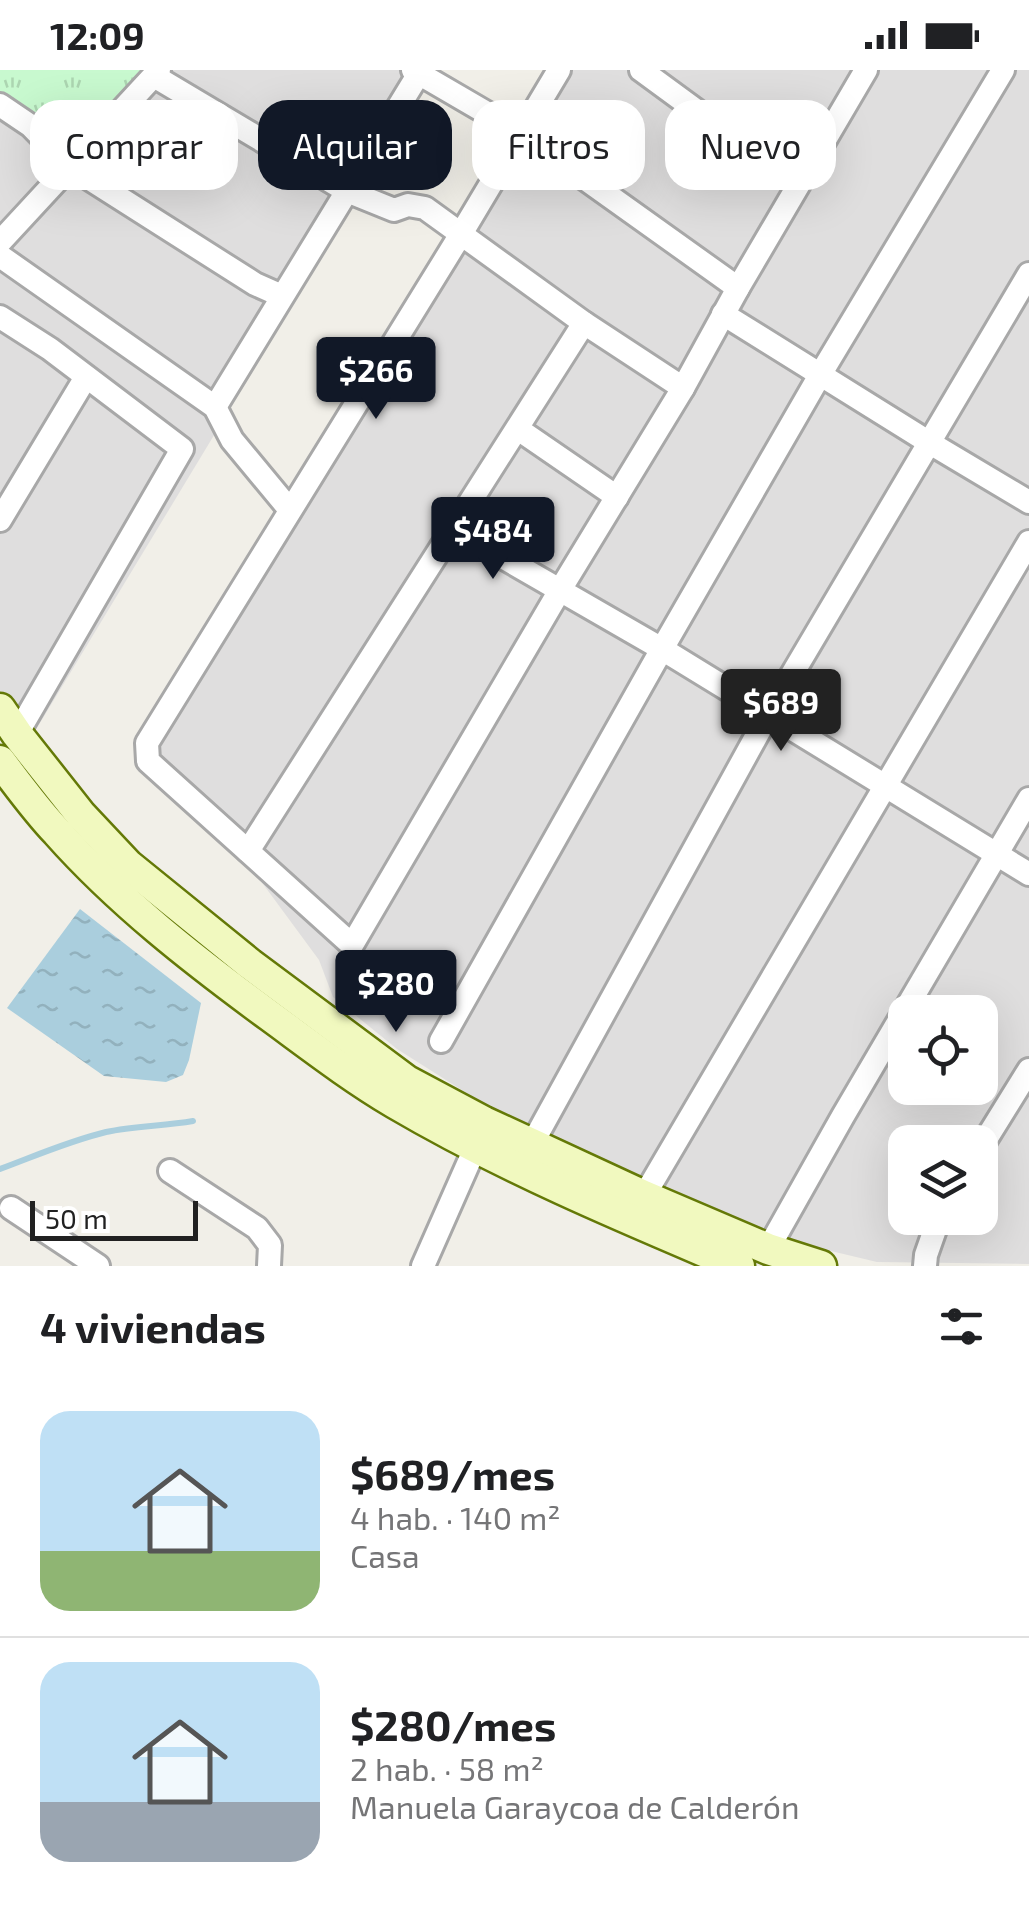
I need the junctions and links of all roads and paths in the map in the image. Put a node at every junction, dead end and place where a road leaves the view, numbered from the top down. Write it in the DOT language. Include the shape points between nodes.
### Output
graph roads {
  1 [pos="559,70"];
  2 [pos="641,70"];
  3 [pos="1002,70"];
  4 [pos="418,71"];
  5 [pos="156,73"];
  6 [pos="858,73"];
  7 [pos="131,100"];
  8 [pos="541,100"];
  9 [pos="682,100"];
  10 [pos="472,104"];
  11 [pos="0,106"];
  12 [pos="836,114"];
  13 [pos="30,125"];
  14 [pos="49,190"];
  15 [pos="106,190"];
  16 [pos="488,190"];
  17 [pos="601,190"];
  18 [pos="795,190"];
  19 [pos="348,191"];
  20 [pos="462,234"];
  21 [pos="0,242"];
  22 [pos="0,256"];
  23 [pos="1029,274"];
  24 [pos="738,288"];
  25 [pos="282,296"];
  26 [pos="723,314"];
  27 [pos="0,318"];
  28 [pos="584,322"];
  29 [pos="820,375"];
  30 [pos="86,377"];
  31 [pos="683,388"];
  32 [pos="215,407"];
  33 [pos="518,429"];
  34 [pos="930,443"];
  35 [pos="617,497"];
  36 [pos="1029,502"];
  37 [pos="290,510"];
  38 [pos="0,520"];
  39 [pos="452,528"];
  40 [pos="1029,542"];
  41 [pos="560,590"];
  42 [pos="662,649"];
  43 [pos="768,715"];
  44 [pos="8,722"];
  45 [pos="3,774"];
  46 [pos="885,787"];
  47 [pos="1029,799"];
  48 [pos="248,851"];
  49 [pos="996,854"];
  50 [pos="1029,874"];
  51 [pos="441,1041"];
  52 [pos="1029,1070"];
  53 [pos="995,1125"];
  54 [pos="532,1144"];
  55 [pos="476,1146"];
  56 [pos="170,1170"];
  57 [pos="644,1196"];
  58 [pos="11,1208"];
  59 [pos="933,1235"];
  60 [pos="768,1250"];
  61 [pos="98,1266"];
  62 [pos="270,1266"];
  63 [pos="423,1266"];
  64 [pos="739,1266"];
  65 [pos="820,1266"];
  66 [pos="924,1266"];
  1 -- 8 [label="street"];
  2 -- 9 [label="street"];
  3 -- 29 [label="street"];
  4 -- 10 [label="street"];
  4 -- 19 [label="street"];
  5 -- 7 [label="street"];
  5 -- 19 [label="street"];
  6 -- 12 [label="street"];
  11 -- 13 [label="street"];
  14 -- 21 [label="street"];
  15 -- 25 [label="street"];
  16 -- 20 [label="street"];
  17 -- 24 [label="street"];
  18 -- 24 [label="street"];
  19 -- 20 [label="street" via="394,210 425,208"];
  19 -- 25 [label="street"];
  20 -- 28 [label="street"];
  20 -- 37 [label="street"];
  22 -- 32 [label="street"];
  23 -- 34 [label="street"];
  24 -- 26 [label="street"];
  25 -- 32 [label="street"];
  26 -- 29 [label="street"];
  26 -- 31 [label="street"];
  27 -- 30 [label="street"];
  28 -- 31 [label="street"];
  28 -- 33 [label="street"];
  29 -- 34 [label="street"];
  29 -- 42 [label="street"];
  30 -- 38 [label="street"];
  30 -- 44 [label="street" via="182,449"];
  31 -- 35 [label="street"];
  32 -- 37 [label="street" via="232,440"];
  33 -- 35 [label="street"];
  33 -- 39 [label="street"];
  34 -- 36 [label="street"];
  34 -- 43 [label="street"];
  35 -- 41 [label="street"];
  37 -- 48 [label="street" via="147,744 148,761"];
  39 -- 41 [label="street"];
  39 -- 48 [label="street"];
  40 -- 46 [label="street"];
  41 -- 42 [label="street"];
  41 -- 48 [label="street" via="352,945"];
  42 -- 43 [label="street"];
  42 -- 51 [label="street"];
  43 -- 46 [label="street"];
  43 -- 54 [label="street"];
  44 -- 54 [label="street" via="80,816 128,865 250,964 408,1081"];
  45 -- 55 [label="street" via="132,906 232,988 344,1070"];
  46 -- 49 [label="street"];
  46 -- 57 [label="street"];
  47 -- 49 [label="street"];
  49 -- 50 [label="street"];
  49 -- 60 [label="street"];
  52 -- 53 [label="street"];
  54 -- 57 [label="street"];
  55 -- 63 [label="street"];
  55 -- 64 [label="street"];
  56 -- 62 [label="street" via="257,1228 270,1245"];
  57 -- 60 [label="street"];
  58 -- 61 [label="street"];
  59 -- 66 [label="street"];
  60 -- 65 [label="street"];
}
